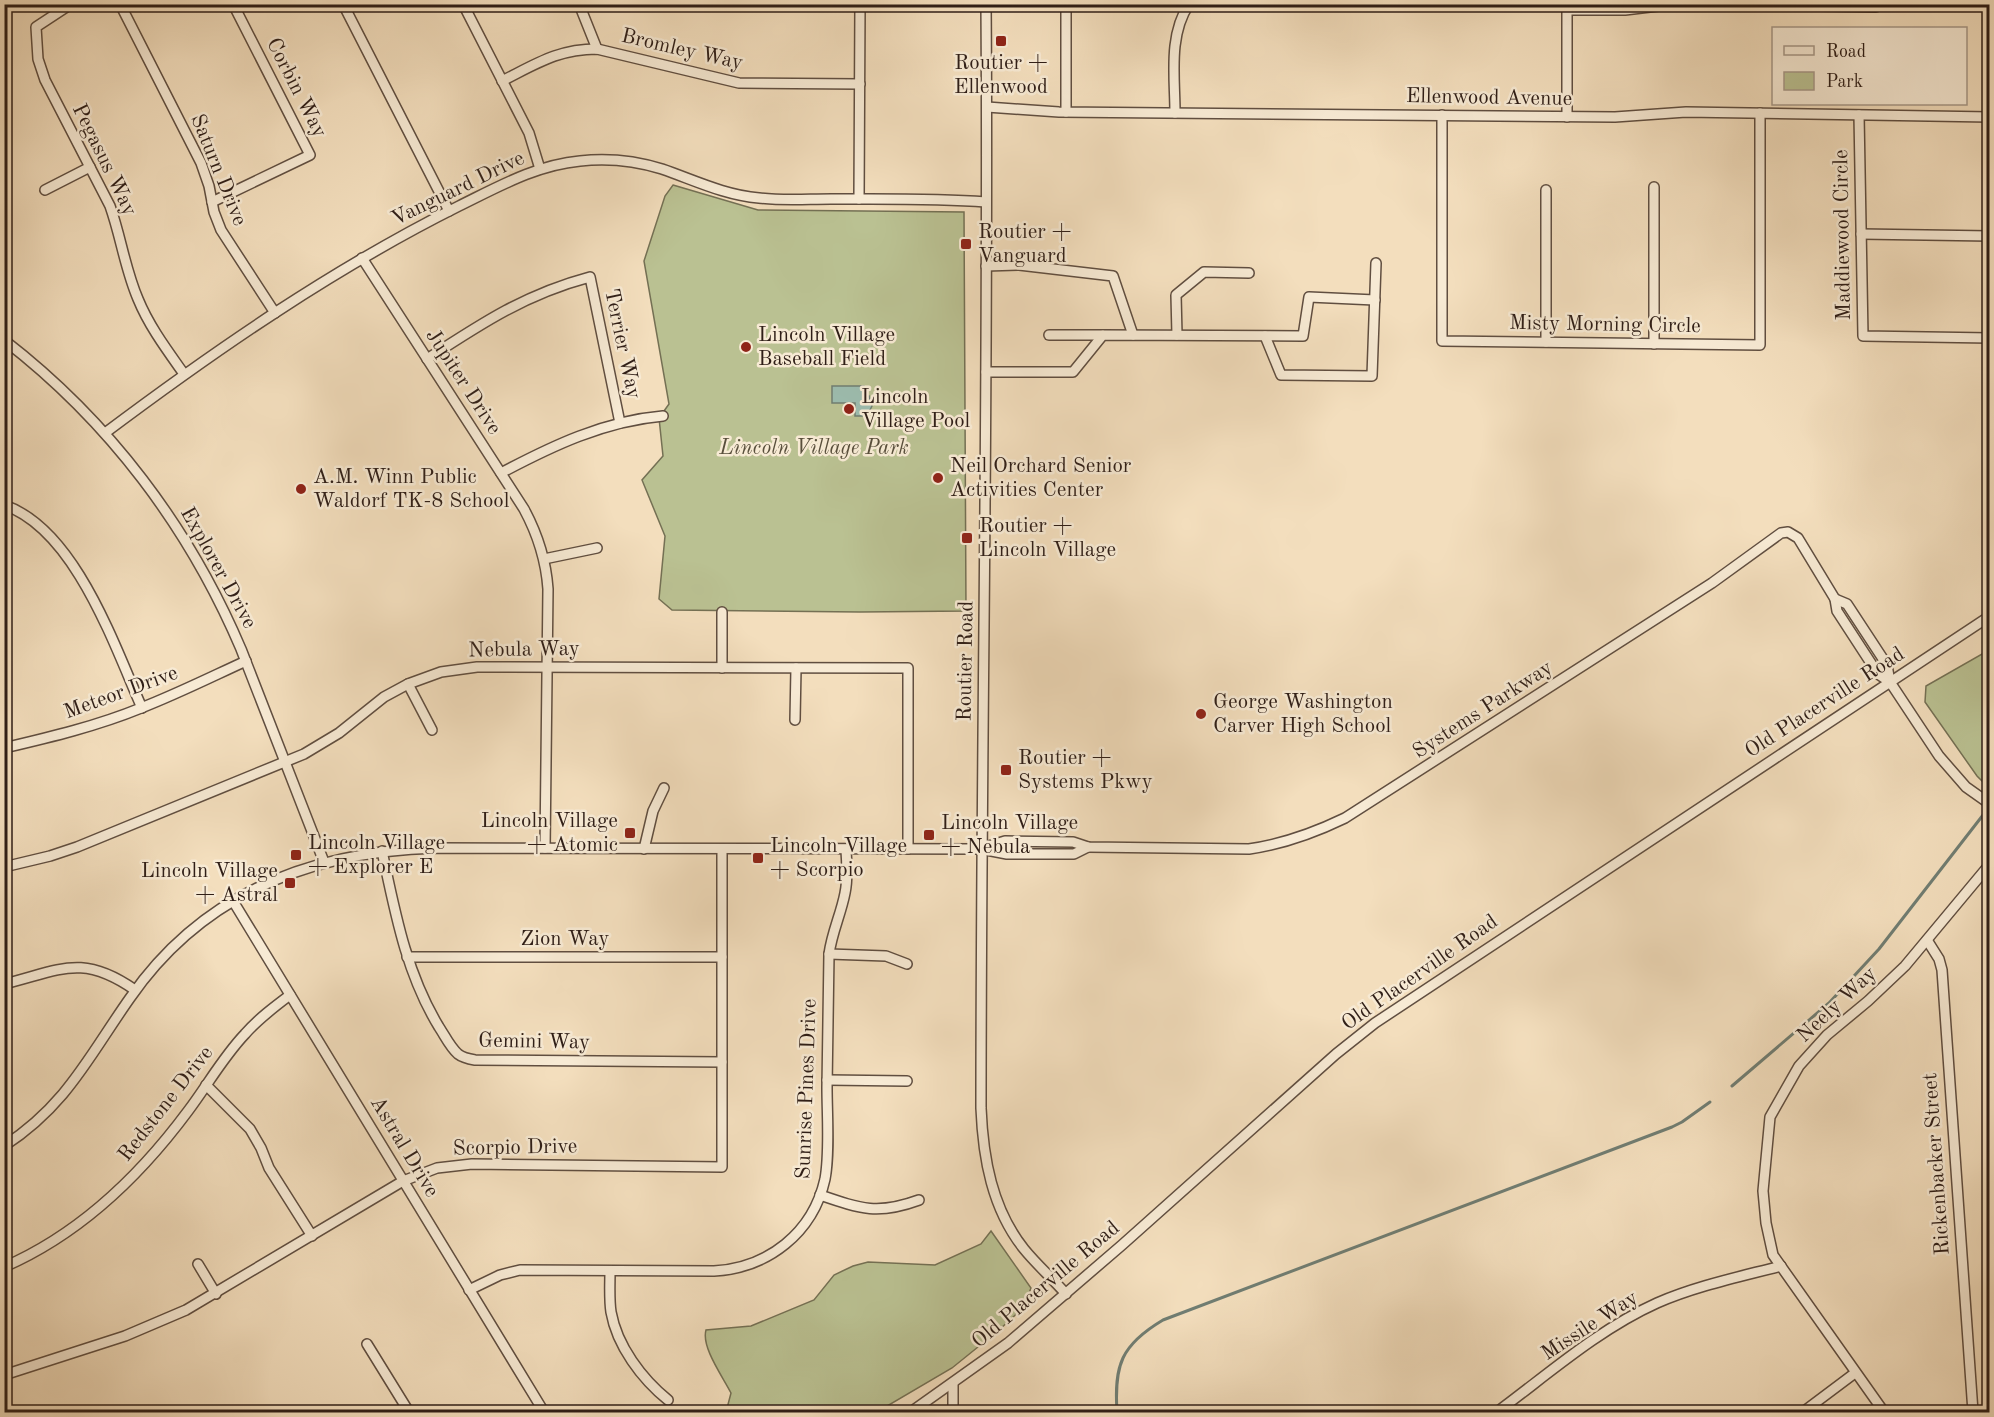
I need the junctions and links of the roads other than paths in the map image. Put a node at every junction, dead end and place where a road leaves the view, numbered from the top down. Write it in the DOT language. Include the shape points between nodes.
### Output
graph roads {
  1 [pos="71,4"];
  2 [pos="120,4"];
  3 [pos="233,4"];
  4 [pos="343,4"];
  5 [pos="463,4"];
  6 [pos="579,4"];
  7 [pos="860,4"];
  8 [pos="986,4"];
  9 [pos="1066,4"];
  10 [pos="1189,4"];
  11 [pos="1675,4"];
  12 [pos="1716,4"];
  13 [pos="1876,4"];
  14 [pos="1567,7"];
  15 [pos="597,49"];
  16 [pos="502,81"];
  17 [pos="860,84"];
  18 [pos="987,107"];
  19 [pos="1066,112"];
  20 [pos="1175,113"];
  21 [pos="1760,113"];
  22 [pos="1442,115"];
  23 [pos="1859,115"];
  24 [pos="1567,117"];
  25 [pos="1989,117"];
  26 [pos="90,167"];
  27 [pos="540,169"];
  28 [pos="1654,187"];
  29 [pos="45,190"];
  30 [pos="1546,190"];
  31 [pos="859,199"];
  32 [pos="212,202"];
  33 [pos="986,202"];
  34 [pos="449,211"];
  35 [pos="1861,234"];
  36 [pos="1989,236"];
  37 [pos="362,258"];
  38 [pos="1376,263"];
  39 [pos="986,266"];
  40 [pos="1249,273"];
  41 [pos="1375,300"];
  42 [pos="275,312"];
  43 [pos="1049,335"];
  44 [pos="1102,335"];
  45 [pos="1133,335"];
  46 [pos="1177,335"];
  47 [pos="1265,336"];
  48 [pos="1989,338"];
  49 [pos="4,340"];
  50 [pos="1546,342"];
  51 [pos="1654,344"];
  52 [pos="427,359"];
  53 [pos="986,372"];
  54 [pos="184,374"];
  55 [pos="663,416"];
  56 [pos="620,423"];
  57 [pos="105,433"];
  58 [pos="501,473"];
  59 [pos="4,505"];
  60 [pos="597,548"];
  61 [pos="544,559"];
  62 [pos="722,612"];
  63 [pos="1989,616"];
  64 [pos="246,661"];
  65 [pos="547,667"];
  66 [pos="722,668"];
  67 [pos="796,668"];
  68 [pos="1890,682"];
  69 [pos="408,684"];
  70 [pos="142,708"];
  71 [pos="795,720"];
  72 [pos="432,730"];
  73 [pos="4,748"];
  74 [pos="286,763"];
  75 [pos="664,788"];
  76 [pos="1989,804"];
  77 [pos="545,848"];
  78 [pos="644,849"];
  79 [pos="722,849"];
  80 [pos="908,849"];
  81 [pos="981,849"];
  82 [pos="846,850"];
  83 [pos="382,851"];
  84 [pos="324,862"];
  85 [pos="1989,864"];
  86 [pos="4,867"];
  87 [pos="233,901"];
  88 [pos="1927,940"];
  89 [pos="829,954"];
  90 [pos="407,957"];
  91 [pos="722,957"];
  92 [pos="907,964"];
  93 [pos="4,984"];
  94 [pos="135,990"];
  95 [pos="290,995"];
  96 [pos="722,1062"];
  97 [pos="827,1080"];
  98 [pos="907,1081"];
  99 [pos="206,1085"];
  100 [pos="4,1146"];
  101 [pos="404,1181"];
  102 [pos="820,1195"];
  103 [pos="919,1200"];
  104 [pos="312,1236"];
  105 [pos="198,1264"];
  106 [pos="1780,1266"];
  107 [pos="4,1267"];
  108 [pos="610,1270"];
  109 [pos="469,1290"];
  110 [pos="216,1294"];
  111 [pos="1065,1294"];
  112 [pos="367,1344"];
  113 [pos="1855,1373"];
  114 [pos="4,1375"];
  115 [pos="953,1383"];
  116 [pos="4,1398"];
  117 [pos="668,1400"];
  118 [pos="9,1413"];
  119 [pos="277,1413"];
  120 [pos="283,1413"];
  121 [pos="409,1413"];
  122 [pos="544,1413"];
  123 [pos="911,1413"];
  124 [pos="953,1413"];
  125 [pos="1497,1413"];
  126 [pos="1803,1413"];
  127 [pos="1884,1413"];
  128 [pos="1973,1413"];
  1 -- 26 [label="street, Pegasus Way" via="36,27 36,49 45,80"];
  2 -- 32 [label="street, Saturn Drive" via="201,163"];
  3 -- 32 [label="street, Corbin Way" via="310,155"];
  4 -- 34 [label="street"];
  5 -- 16 [label="street"];
  6 -- 15 [label="street"];
  7 -- 17 [label="street"];
  8 -- 18 [label="street, Routier Road"];
  9 -- 19 [label="street"];
  10 -- 20 [label="street" via="1176,33"];
  11 -- 14 [label="street" via="1625,10"];
  12 -- 13 [label="street"];
  14 -- 24 [label="street"];
  15 -- 16 [label="street, Bromley Way" via="557,54"];
  15 -- 17 [label="street, Bromley Way" via="739,83"];
  16 -- 27 [label="street" via="529,133"];
  17 -- 31 [label="street"];
  18 -- 19 [label="street, Ellenwood Avenue"];
  18 -- 33 [label="street, Routier Road"];
  19 -- 20 [label="street, Ellenwood Avenue"];
  20 -- 22 [label="street, Ellenwood Avenue"];
  21 -- 23 [label="street, Ellenwood Avenue"];
  21 -- 24 [label="street, Ellenwood Avenue"];
  21 -- 51 [label="street, Misty Morning Circle" via="1760,345"];
  22 -- 24 [label="street, Ellenwood Avenue"];
  22 -- 50 [label="street, Misty Morning Circle" via="1442,341"];
  23 -- 25 [label="street, Ellenwood Avenue"];
  23 -- 35 [label="street, Maddiewood Circle"];
  26 -- 29 [label="street"];
  26 -- 54 [label="street, Pegasus Way" via="117,225 129,276 142,309"];
  27 -- 31 [label="street, Vanguard Drive" via="583,160 617,160 658,168 719,191 759,198"];
  27 -- 34 [label="street, Vanguard Drive"];
  28 -- 51 [label="street"];
  30 -- 50 [label="street"];
  31 -- 33 [label="street, Vanguard Drive"];
  32 -- 42 [label="street, Saturn Drive" via="221,230"];
  33 -- 39 [label="street, Routier Road"];
  34 -- 37 [label="street, Vanguard Drive"];
  35 -- 36 [label="street"];
  35 -- 48 [label="street, Maddiewood Circle" via="1863,336"];
  37 -- 42 [label="street, Vanguard Drive"];
  37 -- 52 [label="street, Jupiter Drive"];
  38 -- 41 [label="street"];
  39 -- 45 [label="street" via="1019,265 1113,276"];
  39 -- 53 [label="street, Routier Road"];
  40 -- 46 [label="street" via="1204,272 1176,295"];
  41 -- 47 [label="street" via="1310,297 1303,336"];
  41 -- 47 [label="street" via="1372,376 1281,375"];
  42 -- 54 [label="street, Vanguard Drive"];
  43 -- 44 [label="street"];
  44 -- 45 [label="street"];
  44 -- 53 [label="street" via="1073,372"];
  45 -- 46 [label="street"];
  46 -- 47 [label="street"];
  49 -- 57 [label="street, Explorer Drive" via="51,378"];
  50 -- 51 [label="street, Misty Morning Circle"];
  52 -- 56 [label="street, Terrier Way" via="514,305 590,277"];
  52 -- 58 [label="street, Jupiter Drive"];
  53 -- 81 [label="street, Routier Road"];
  54 -- 57 [label="street, Vanguard Drive"];
  55 -- 56 [label="street"];
  56 -- 58 [label="street" via="544,451"];
  57 -- 64 [label="street, Explorer Drive" via="187,542"];
  58 -- 61 [label="street, Jupiter Drive" via="534,529"];
  59 -- 70 [label="street" via="34,522 72,564 100,613"];
  60 -- 61 [label="street"];
  61 -- 65 [label="street, Jupiter Drive" via="548,589"];
  62 -- 66 [label="street"];
  63 -- 68 [label="street, Old Placerville Road"];
  64 -- 70 [label="street, Meteor Drive"];
  64 -- 74 [label="street, Explorer Drive"];
  65 -- 66 [label="street, Nebula Way"];
  65 -- 69 [label="street, Nebula Way" via="465,668"];
  65 -- 77 [label="street, Jupiter Drive"];
  66 -- 67 [label="street, Nebula Way"];
  67 -- 71 [label="street"];
  67 -- 80 [label="street, Nebula Way" via="908,668"];
  68 -- 76 [label="street, Systems Parkway" via="1938,756 1966,787"];
  68 -- 81 [label="street, Systems Parkway" via="1878,674 1837,611 1835,598 1798,538 1781,533 1576,672 1345,818 1313,833 1249,849 1088,847 1073,842 1005,841"];
  68 -- 111 [label="street, Old Placerville Road" via="1375,1023"];
  69 -- 72 [label="street"];
  69 -- 74 [label="street, Nebula Way" via="330,739"];
  70 -- 73 [label="street, Meteor Drive"];
  74 -- 84 [label="street, Explorer Drive"];
  74 -- 86 [label="street, Nebula Way" via="77,847"];
  75 -- 78 [label="street" via="653,811"];
  77 -- 78 [label="street, Systems Parkway"];
  77 -- 83 [label="street, Systems Parkway"];
  78 -- 79 [label="street, Systems Parkway"];
  79 -- 82 [label="street, Systems Parkway"];
  79 -- 91 [label="street, Scorpio Drive"];
  80 -- 81 [label="street, Systems Parkway"];
  80 -- 82 [label="street, Systems Parkway"];
  81 -- 111 [label="street, Routier Road" via="981,1108 987,1163 1010,1228"];
  82 -- 89 [label="street, Sunrise Pines Drive" via="845,894"];
  83 -- 84 [label="street, Systems Parkway"];
  83 -- 90 [label="street, Gemini Way"];
  84 -- 87 [label="street, Systems Parkway" via="284,875"];
  85 -- 88 [label="street, Neely Way"];
  87 -- 94 [label="street, Systems Parkway" via="175,945"];
  87 -- 95 [label="street, Astral Drive"];
  88 -- 106 [label="street, Neely Way" via="1905,966 1827,1035 1799,1066 1770,1117 1763,1191 1773,1255"];
  88 -- 128 [label="street, Rickenbacker Street" via="1941,970"];
  89 -- 92 [label="street" via="886,956"];
  89 -- 97 [label="street, Sunrise Pines Drive"];
  90 -- 91 [label="street, Zion Way"];
  90 -- 96 [label="street, Gemini Way" via="450,1046 466,1058"];
  91 -- 96 [label="street, Scorpio Drive"];
  93 -- 94 [label="street" via="77,967 109,974"];
  94 -- 100 [label="street, Systems Parkway" via="69,1089 40,1119"];
  95 -- 99 [label="street, Redstone Drive" via="244,1034"];
  95 -- 101 [label="street, Astral Drive"];
  96 -- 101 [label="street, Scorpio Drive" via="722,1167 460,1164"];
  97 -- 98 [label="street"];
  97 -- 102 [label="street, Sunrise Pines Drive" via="826,1168"];
  99 -- 104 [label="street" via="250,1129 269,1168"];
  99 -- 107 [label="street, Redstone Drive" via="164,1143 112,1196 62,1236"];
  101 -- 104 [label="street, Scorpio Drive"];
  101 -- 109 [label="street, Astral Drive"];
  102 -- 103 [label="street" via="875,1210"];
  102 -- 108 [label="street, Sunrise Pines Drive" via="807,1222 794,1237 771,1256 753,1264 714,1271"];
  104 -- 110 [label="street, Scorpio Drive"];
  105 -- 110 [label="street"];
  106 -- 113 [label="street, Neely Way"];
  106 -- 125 [label="street, Missile Way" via="1684,1293 1635,1314"];
  108 -- 109 [label="street, Sunrise Pines Drive" via="520,1270"];
  108 -- 117 [label="street" via="610,1306 618,1334 642,1375"];
  109 -- 122 [label="street, Astral Drive"];
  110 -- 114 [label="street, Scorpio Drive" via="141,1331"];
  111 -- 115 [label="street, Old Placerville Road"];
  112 -- 121 [label="street"];
  113 -- 126 [label="street"];
  113 -- 127 [label="street, Neely Way"];
  115 -- 123 [label="street, Old Placerville Road"];
  115 -- 124 [label="street"];
  116 -- 118 [label="street"];
  119 -- 120 [label="street"];
}
